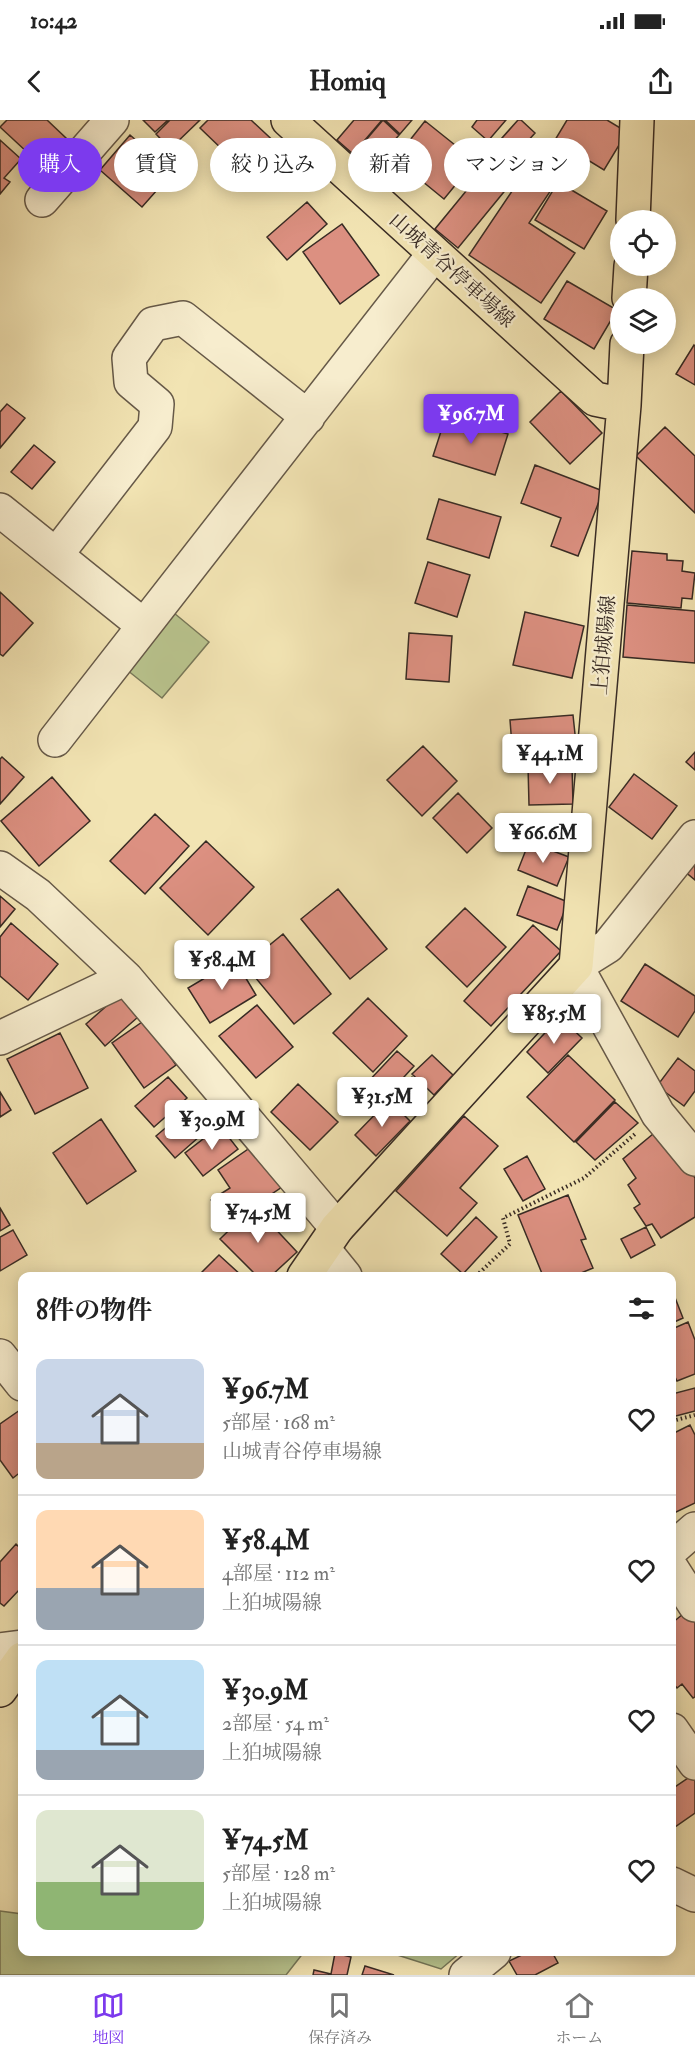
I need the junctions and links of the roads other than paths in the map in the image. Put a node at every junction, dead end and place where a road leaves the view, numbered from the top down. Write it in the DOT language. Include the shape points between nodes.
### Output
graph roads {
  1 [pos="112,120"];
  2 [pos="637,120"];
  3 [pos="305,125"];
  4 [pos="42,200"];
  5 [pos="633,210"];
  6 [pos="434,254"];
  7 [pos="627,354"];
  8 [pos="624,405"];
  9 [pos="308,417"];
  10 [pos="0,510"];
  11 [pos="56,555"];
  12 [pos="144,626"];
  13 [pos="55,740"];
  14 [pos="695,837"];
  15 [pos="0,868"];
  16 [pos="576,966"];
  17 [pos="126,978"];
  18 [pos="0,1038"];
  19 [pos="695,1159"];
  20 [pos="331,1239"];
  21 [pos="307,1272"];
  22 [pos="343,1272"];
  23 [pos="0,1356"];
  24 [pos="18,1379"];
  25 [pos="695,1529"];
  26 [pos="676,1546"];
  27 [pos="676,1575"];
  28 [pos="695,1605"];
  29 [pos="18,1648"];
  30 [pos="0,1650"];
  31 [pos="18,1665"];
  32 [pos="0,1690"];
  33 [pos="676,1736"];
  34 [pos="695,1763"];
  35 [pos="676,1886"];
  36 [pos="695,1895"];
  37 [pos="489,1956"];
  38 [pos="466,1975"];
  1 -- 4 [label="street"];
  2 -- 5 [label="main road"];
  3 -- 6 [label="main road, 山城青谷停車場線"];
  6 -- 8 [label="main road, 山城青谷停車場線" via="595,399"];
  6 -- 9 [label="street"];
  7 -- 8 [label="main road, 上狛城陽線"];
  8 -- 16 [label="main road, 上狛城陽線"];
  9 -- 11 [label="street" via="183,318 153,324 129,358 131,382 157,404 155,428"];
  9 -- 12 [label="street"];
  10 -- 11 [label="street"];
  11 -- 12 [label="street"];
  12 -- 13 [label="street"];
  14 -- 16 [label="street" via="608,946"];
  15 -- 17 [label="street" via="38,895"];
  16 -- 19 [label="street" via="658,1114"];
  16 -- 20 [label="main road"];
  17 -- 18 [label="street"];
  17 -- 20 [label="street"];
  20 -- 21 [label="main road"];
  20 -- 22 [label="street"];
  23 -- 24 [label="street"];
  25 -- 26 [label="street"];
  27 -- 28 [label="street"];
  29 -- 30 [label="street"];
  31 -- 32 [label="main road"];
  33 -- 34 [label="street"];
  35 -- 36 [label="street"];
  37 -- 38 [label="street"];
}
